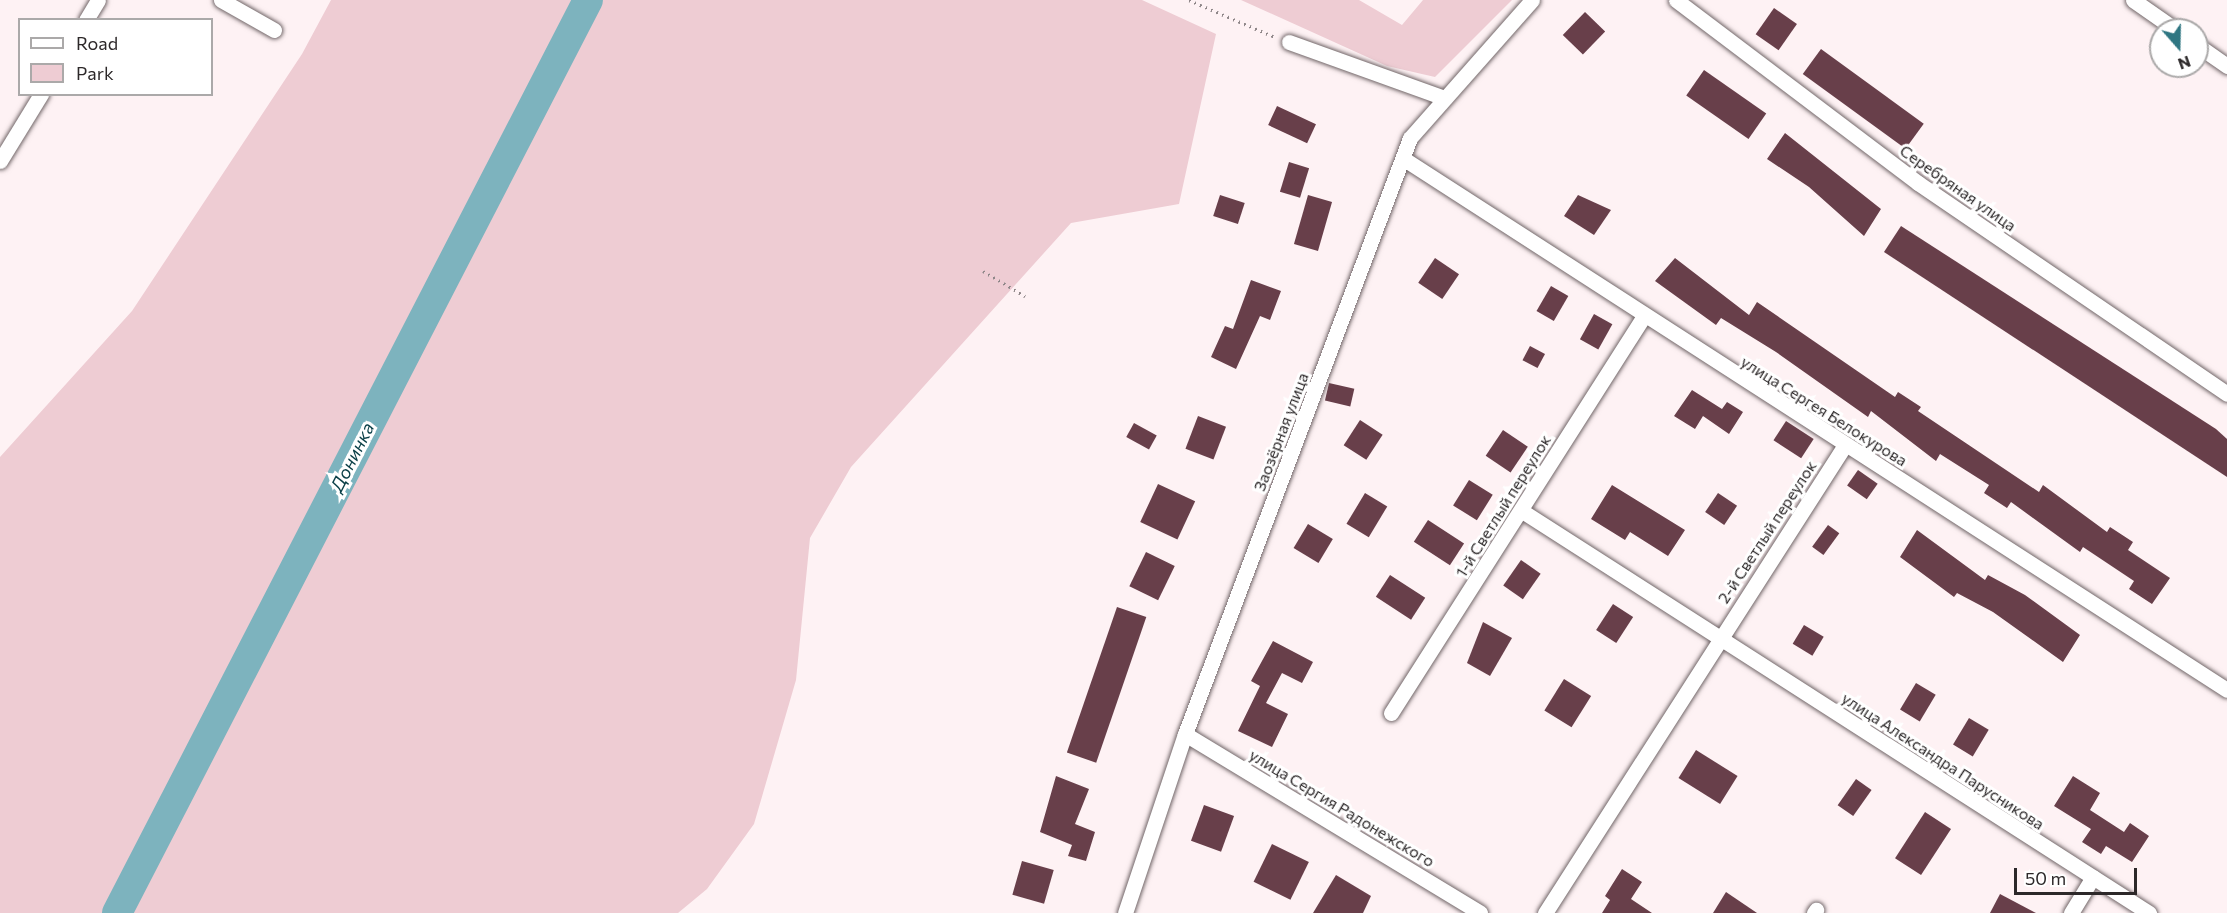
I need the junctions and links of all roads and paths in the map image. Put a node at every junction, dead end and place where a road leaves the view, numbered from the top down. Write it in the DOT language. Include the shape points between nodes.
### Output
graph roads {
  1 [pos="98,0"];
  2 [pos="221,0"];
  3 [pos="1189,0"];
  4 [pos="1532,0"];
  5 [pos="1676,0"];
  6 [pos="2133,0"];
  7 [pos="87,18"];
  8 [pos="2159,18"];
  9 [pos="274,30"];
  10 [pos="1288,42"];
  11 [pos="2209,53"];
  12 [pos="2227,66"];
  13 [pos="40,96"];
  14 [pos="1442,97"];
  15 [pos="1404,159"];
  16 [pos="0,161"];
  17 [pos="983,271"];
  18 [pos="1024,296"];
  19 [pos="1643,318"];
  20 [pos="2227,394"];
  21 [pos="1845,445"];
  22 [pos="1522,511"];
  23 [pos="1718,638"];
  24 [pos="2227,690"];
  25 [pos="1391,712"];
  26 [pos="1185,734"];
  27 [pos="2094,877"];
  28 [pos="1125,913"];
  29 [pos="1480,913"];
  30 [pos="1545,913"];
  31 [pos="2071,913"];
  32 [pos="2149,913"];
  1 -- 7 [label="street"];
  2 -- 9 [label="street"];
  3 -- 10 [label="path"];
  4 -- 14 [label="street, Заозёрная улица"];
  5 -- 20 [label="street, Серебряная улица" via="1918,183"];
  6 -- 8 [label="street"];
  10 -- 14 [label="street"];
  11 -- 12 [label="street"];
  13 -- 16 [label="street"];
  14 -- 15 [label="street, Заозёрная улица" via="1410,138"];
  15 -- 19 [label="street, улица Сергея Белокурова"];
  15 -- 26 [label="street, Заозёрная улица"];
  17 -- 18 [label="path"];
  19 -- 21 [label="street, улица Сергея Белокурова"];
  19 -- 22 [label="street, 1-й Светлый переулок"];
  21 -- 23 [label="street, 2-й Светлый переулок"];
  21 -- 24 [label="street, улица Сергея Белокурова"];
  22 -- 23 [label="street"];
  22 -- 25 [label="street, 1-й Светлый переулок"];
  23 -- 27 [label="street, улица Александра Парусникова"];
  23 -- 30 [label="street, 2-й Светлый переулок"];
  26 -- 28 [label="street, Заозёрная улица"];
  26 -- 29 [label="street, улица Сергия Радонежского"];
  27 -- 31 [label="street"];
  27 -- 32 [label="street, улица Александра Парусникова"];
}
